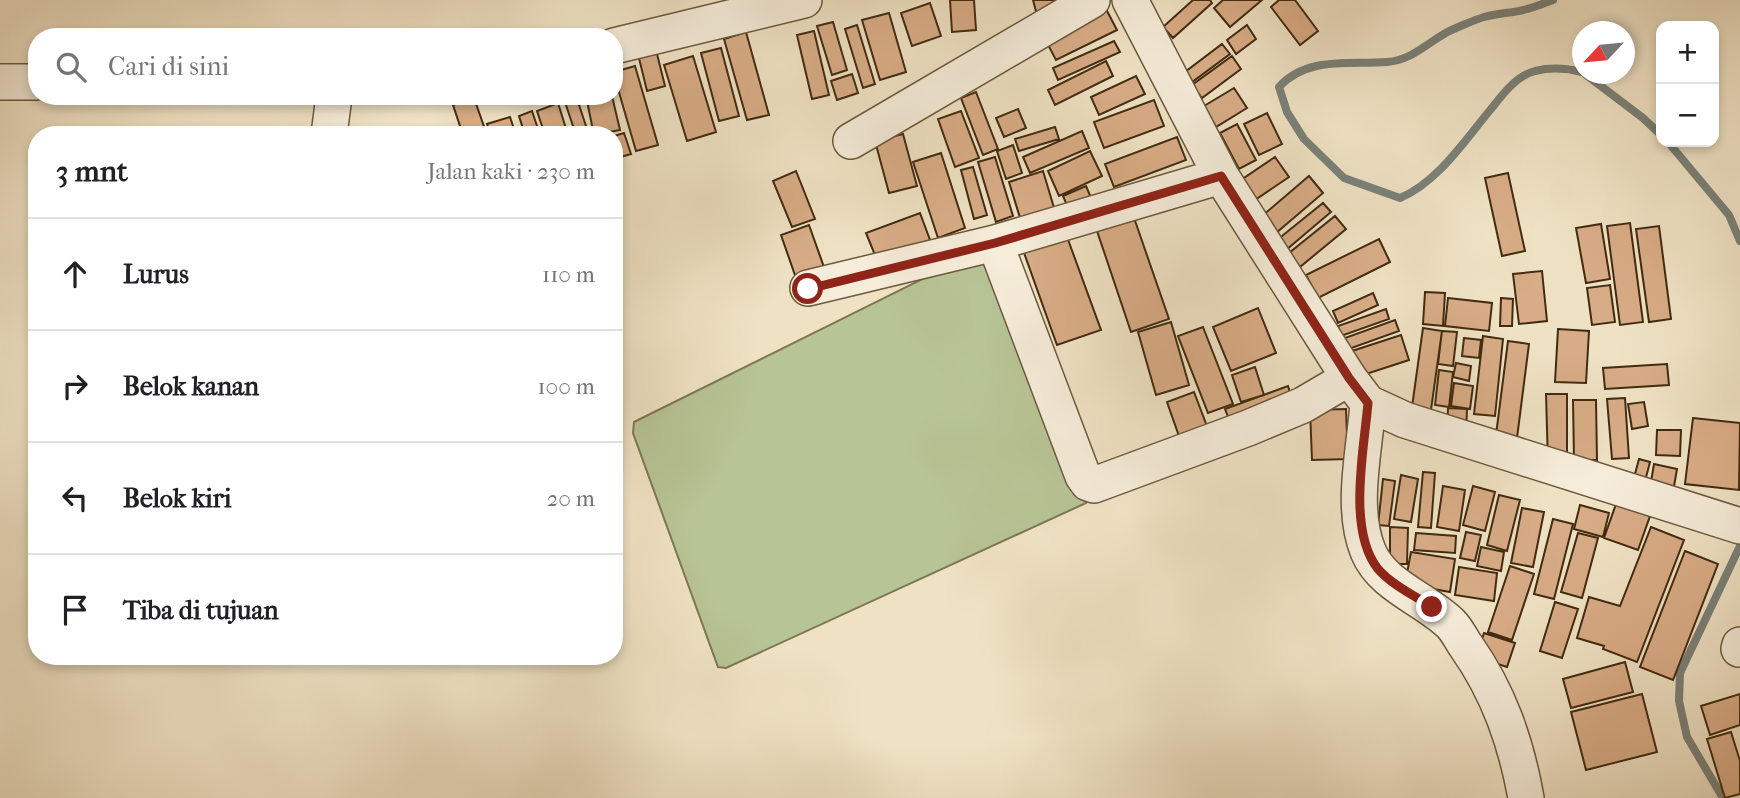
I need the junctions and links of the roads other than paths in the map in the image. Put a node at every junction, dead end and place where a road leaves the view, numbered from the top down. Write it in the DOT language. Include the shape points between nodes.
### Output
graph roads {
  1 [pos="804,0"];
  2 [pos="1092,0"];
  3 [pos="1130,0"];
  4 [pos="623,44"];
  5 [pos="0,82"];
  6 [pos="28,82"];
  7 [pos="333,105"];
  8 [pos="330,126"];
  9 [pos="851,141"];
  10 [pos="1221,176"];
  11 [pos="995,243"];
  12 [pos="808,289"];
  13 [pos="1358,391"];
  14 [pos="1731,522"];
  15 [pos="1526,798"];
  1 -- 4 [label="street"];
  2 -- 9 [label="street"];
  3 -- 10 [label="street"];
  5 -- 6 [label="street"];
  7 -- 8 [label="street"];
  10 -- 11 [label="street"];
  10 -- 13 [label="street"];
  11 -- 12 [label="street"];
  11 -- 13 [label="street" via="1088,483 1094,485 1303,405"];
  13 -- 14 [label="street" via="1405,420"];
  13 -- 15 [label="street" via="1360,512 1368,551 1379,570 1452,625 1475,659 1503,710"];
}
